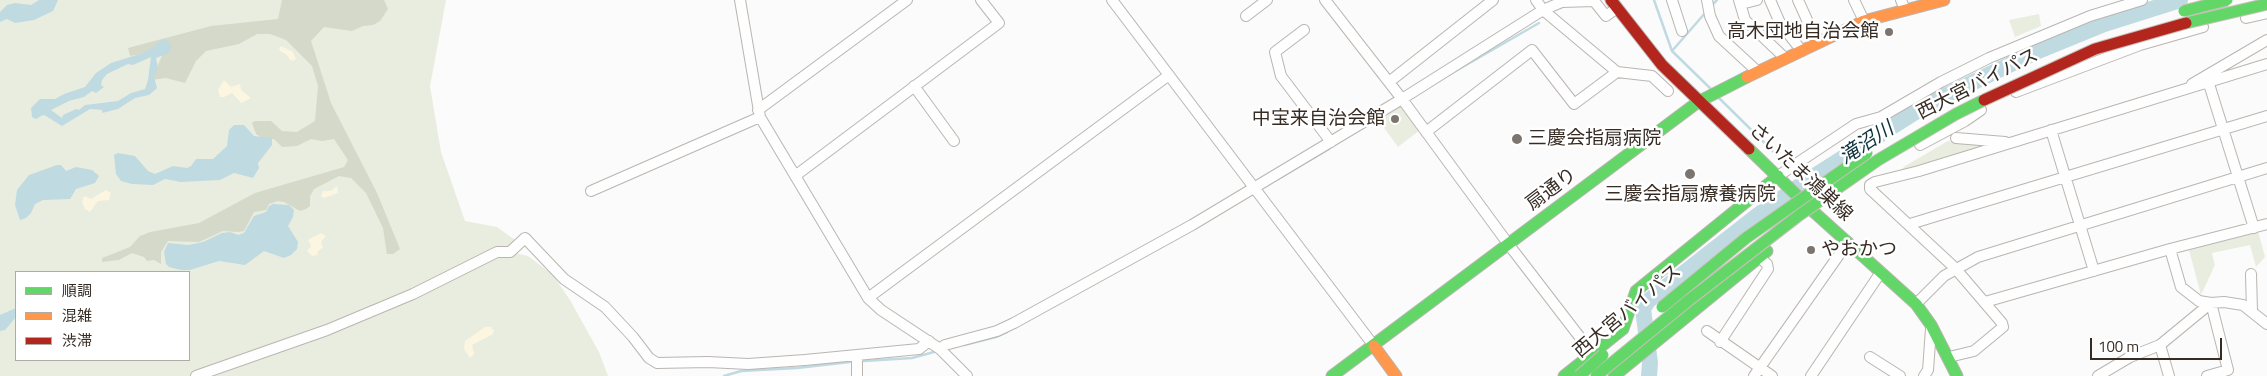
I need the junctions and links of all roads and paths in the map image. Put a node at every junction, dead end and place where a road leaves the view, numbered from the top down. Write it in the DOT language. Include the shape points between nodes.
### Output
graph roads {
  1 [pos="740,0"];
  2 [pos="907,0"];
  3 [pos="981,0"];
  4 [pos="1112,0"];
  5 [pos="1267,0"];
  6 [pos="1325,0"];
  7 [pos="1493,0"];
  8 [pos="1536,0"];
  9 [pos="1672,0"];
  10 [pos="1707,0"];
  11 [pos="1757,0"];
  12 [pos="1770,0"];
  13 [pos="1798,0"];
  14 [pos="1854,0"];
  15 [pos="1942,0"];
  16 [pos="2142,0"];
  17 [pos="2227,0"];
  18 [pos="1740,2"];
  19 [pos="1614,4"];
  20 [pos="2267,4"];
  21 [pos="1903,5"];
  22 [pos="1543,10"];
  23 [pos="2267,13"];
  24 [pos="2173,14"];
  25 [pos="1246,16"];
  26 [pos="1864,22"];
  27 [pos="2146,22"];
  28 [pos="1304,30"];
  29 [pos="1682,31"];
  30 [pos="2267,40"];
  31 [pos="1820,41"];
  32 [pos="1801,50"];
  33 [pos="1785,58"];
  34 [pos="2267,64"];
  35 [pos="1617,72"];
  36 [pos="1758,72"];
  37 [pos="1169,75"];
  38 [pos="1389,82"];
  39 [pos="2208,84"];
  40 [pos="914,86"];
  41 [pos="1668,90"];
  42 [pos="2178,92"];
  43 [pos="1402,99"];
  44 [pos="1698,102"];
  45 [pos="1940,110"];
  46 [pos="759,113"];
  47 [pos="2267,116"];
  48 [pos="2051,130"];
  49 [pos="2223,130"];
  50 [pos="1426,132"];
  51 [pos="1956,138"];
  52 [pos="954,141"];
  53 [pos="1332,142"];
  54 [pos="2011,142"];
  55 [pos="1879,145"];
  56 [pos="2267,168"];
  57 [pos="795,176"];
  58 [pos="2238,176"];
  59 [pos="2066,177"];
  60 [pos="1780,178"];
  61 [pos="1255,188"];
  62 [pos="591,191"];
  63 [pos="1815,213"];
  64 [pos="1910,224"];
  65 [pos="2267,224"];
  66 [pos="2080,226"];
  67 [pos="2254,228"];
  68 [pos="1848,242"];
  69 [pos="1509,245"];
  70 [pos="2170,250"];
  71 [pos="1759,256"];
  72 [pos="1956,268"];
  73 [pos="2094,271"];
  74 [pos="1881,272"];
  75 [pos="2251,274"];
  76 [pos="868,298"];
  77 [pos="1985,302"];
  78 [pos="2211,303"];
  79 [pos="1916,304"];
  80 [pos="2252,311"];
  81 [pos="1651,315"];
  82 [pos="2267,324"];
  83 [pos="1931,325"];
  84 [pos="1637,327"];
  85 [pos="1707,331"];
  86 [pos="929,341"];
  87 [pos="1720,342"];
  88 [pos="2160,345"];
  89 [pos="1374,346"];
  90 [pos="940,349"];
  91 [pos="1592,353"];
  92 [pos="857,354"];
  93 [pos="1870,358"];
  94 [pos="1949,358"];
  95 [pos="1757,372"];
  96 [pos="1927,374"];
  97 [pos="196,376"];
  98 [pos="857,376"];
  99 [pos="967,376"];
  100 [pos="1332,376"];
  101 [pos="1396,376"];
  102 [pos="1564,376"];
  103 [pos="1579,376"];
  104 [pos="1596,376"];
  105 [pos="1614,376"];
  106 [pos="1772,376"];
  107 [pos="1811,376"];
  108 [pos="1900,376"];
  109 [pos="1957,376"];
  110 [pos="2098,376"];
  111 [pos="2169,376"];
  112 [pos="2207,376"];
  1 -- 46 [label="street"];
  2 -- 46 [label="street"];
  3 -- 40 [label="street" via="999,23"];
  4 -- 37 [label="street"];
  5 -- 25 [label="street"];
  6 -- 38 [label="street"];
  7 -- 38 [label="street"];
  8 -- 22 [label="street"];
  9 -- 29 [label="street"];
  10 -- 36 [label="street" via="1719,36"];
  11 -- 18 [label="street"];
  12 -- 32 [label="street" via="1780,23"];
  13 -- 31 [label="street"];
  14 -- 26 [label="street"];
  15 -- 21 [label="main road, 扇通り"];
  16 -- 60 [label="street" via="2090,16 1989,58 1881,117 1856,124"];
  17 -- 24 [label="main road, bridge"];
  18 -- 33 [label="street" via="1745,20"];
  19 -- 22 [label="street" via="1606,16 1594,1 1562,2"];
  19 -- 44 [label="main road, さいたま鴻巣線" via="1662,65"];
  20 -- 104 [label="main road, 西大宮バイパス, bridge" via="2168,27 2095,49 1949,118 1878,160 1805,210"];
  21 -- 26 [label="main road, 扇通り"];
  22 -- 35 [label="street"];
  22 -- 43 [label="street"];
  23 -- 63 [label="street" via="2140,45 2018,92 1876,168"];
  26 -- 31 [label="main road, 扇通り"];
  27 -- 45 [label="main road, 西大宮バイパス" via="2084,43"];
  28 -- 53 [label="street" via="1274,52 1281,76"];
  30 -- 42 [label="street"];
  31 -- 32 [label="main road, 扇通り"];
  32 -- 33 [label="main road, 扇通り"];
  33 -- 36 [label="main road, 扇通り"];
  34 -- 39 [label="street"];
  35 -- 41 [label="street" via="1652,76"];
  35 -- 50 [label="street" via="1574,104 1532,50"];
  36 -- 44 [label="main road, 扇通り"];
  37 -- 61 [label="street"];
  37 -- 76 [label="street"];
  38 -- 43 [label="street"];
  39 -- 42 [label="street"];
  39 -- 49 [label="street"];
  40 -- 52 [label="street"];
  40 -- 57 [label="street"];
  42 -- 48 [label="street"];
  43 -- 50 [label="street"];
  43 -- 53 [label="street"];
  44 -- 60 [label="main road, さいたま鴻巣線"];
  44 -- 69 [label="main road, 扇通り"];
  46 -- 57 [label="street"];
  46 -- 62 [label="street"];
  47 -- 49 [label="street"];
  48 -- 54 [label="street"];
  48 -- 59 [label="street"];
  49 -- 58 [label="street"];
  49 -- 59 [label="street"];
  50 -- 69 [label="street"];
  51 -- 54 [label="street"];
  53 -- 61 [label="street"];
  54 -- 64 [label="street" via="1870,185 1870,189"];
  55 -- 81 [label="main road, 西大宮バイパス, bridge" via="1746,238"];
  56 -- 58 [label="street"];
  57 -- 76 [label="street"];
  58 -- 66 [label="street"];
  58 -- 67 [label="street"];
  59 -- 64 [label="street"];
  59 -- 66 [label="street"];
  60 -- 63 [label="main road, さいたま鴻巣線"];
  60 -- 91 [label="main road" via="1636,292 1623,329"];
  61 -- 89 [label="street"];
  61 -- 90 [label="street" via="1014,323"];
  63 -- 68 [label="main road, さいたま鴻巣線"];
  63 -- 71 [label="main road"];
  64 -- 72 [label="street"];
  65 -- 67 [label="street"];
  66 -- 72 [label="street" via="1990,253"];
  66 -- 73 [label="street"];
  67 -- 70 [label="street"];
  68 -- 74 [label="main road, さいたま鴻巣線"];
  68 -- 95 [label="street"];
  69 -- 89 [label="main road, 扇通り"];
  69 -- 91 [label="street"];
  70 -- 73 [label="street"];
  70 -- 78 [label="street" via="2181,287 2198,301"];
  71 -- 87 [label="street" via="1768,269"];
  71 -- 105 [label="main road"];
  72 -- 77 [label="street"];
  72 -- 79 [label="street"];
  73 -- 77 [label="street"];
  74 -- 79 [label="main road, さいたま鴻巣線"];
  74 -- 107 [label="street"];
  75 -- 80 [label="street"];
  76 -- 86 [label="street"];
  77 -- 94 [label="street" via="2003,327 1974,351"];
  78 -- 80 [label="street" via="2242,304"];
  78 -- 88 [label="street"];
  78 -- 112 [label="street" via="2228,370"];
  79 -- 83 [label="main road, さいたま鴻巣線"];
  80 -- 82 [label="street"];
  83 -- 94 [label="main road, さいたま鴻巣線"];
  83 -- 96 [label="street"];
  84 -- 103 [label="main road, 西大宮バイパス, bridge"];
  85 -- 87 [label="street"];
  86 -- 90 [label="street"];
  86 -- 92 [label="street" via="919,348"];
  87 -- 95 [label="street"];
  88 -- 110 [label="street" via="2130,357"];
  88 -- 111 [label="street"];
  89 -- 100 [label="main road, 扇通り"];
  89 -- 101 [label="main road"];
  90 -- 99 [label="street"];
  91 -- 102 [label="main road"];
  92 -- 97 [label="street" via="748,364 657,363 605,307 564,279 525,238 510,252 497,252 413,294 327,330"];
  92 -- 98 [label="street"];
  93 -- 108 [label="street"];
  94 -- 109 [label="main road, さいたま鴻巣線"];
  95 -- 106 [label="street"];
}
